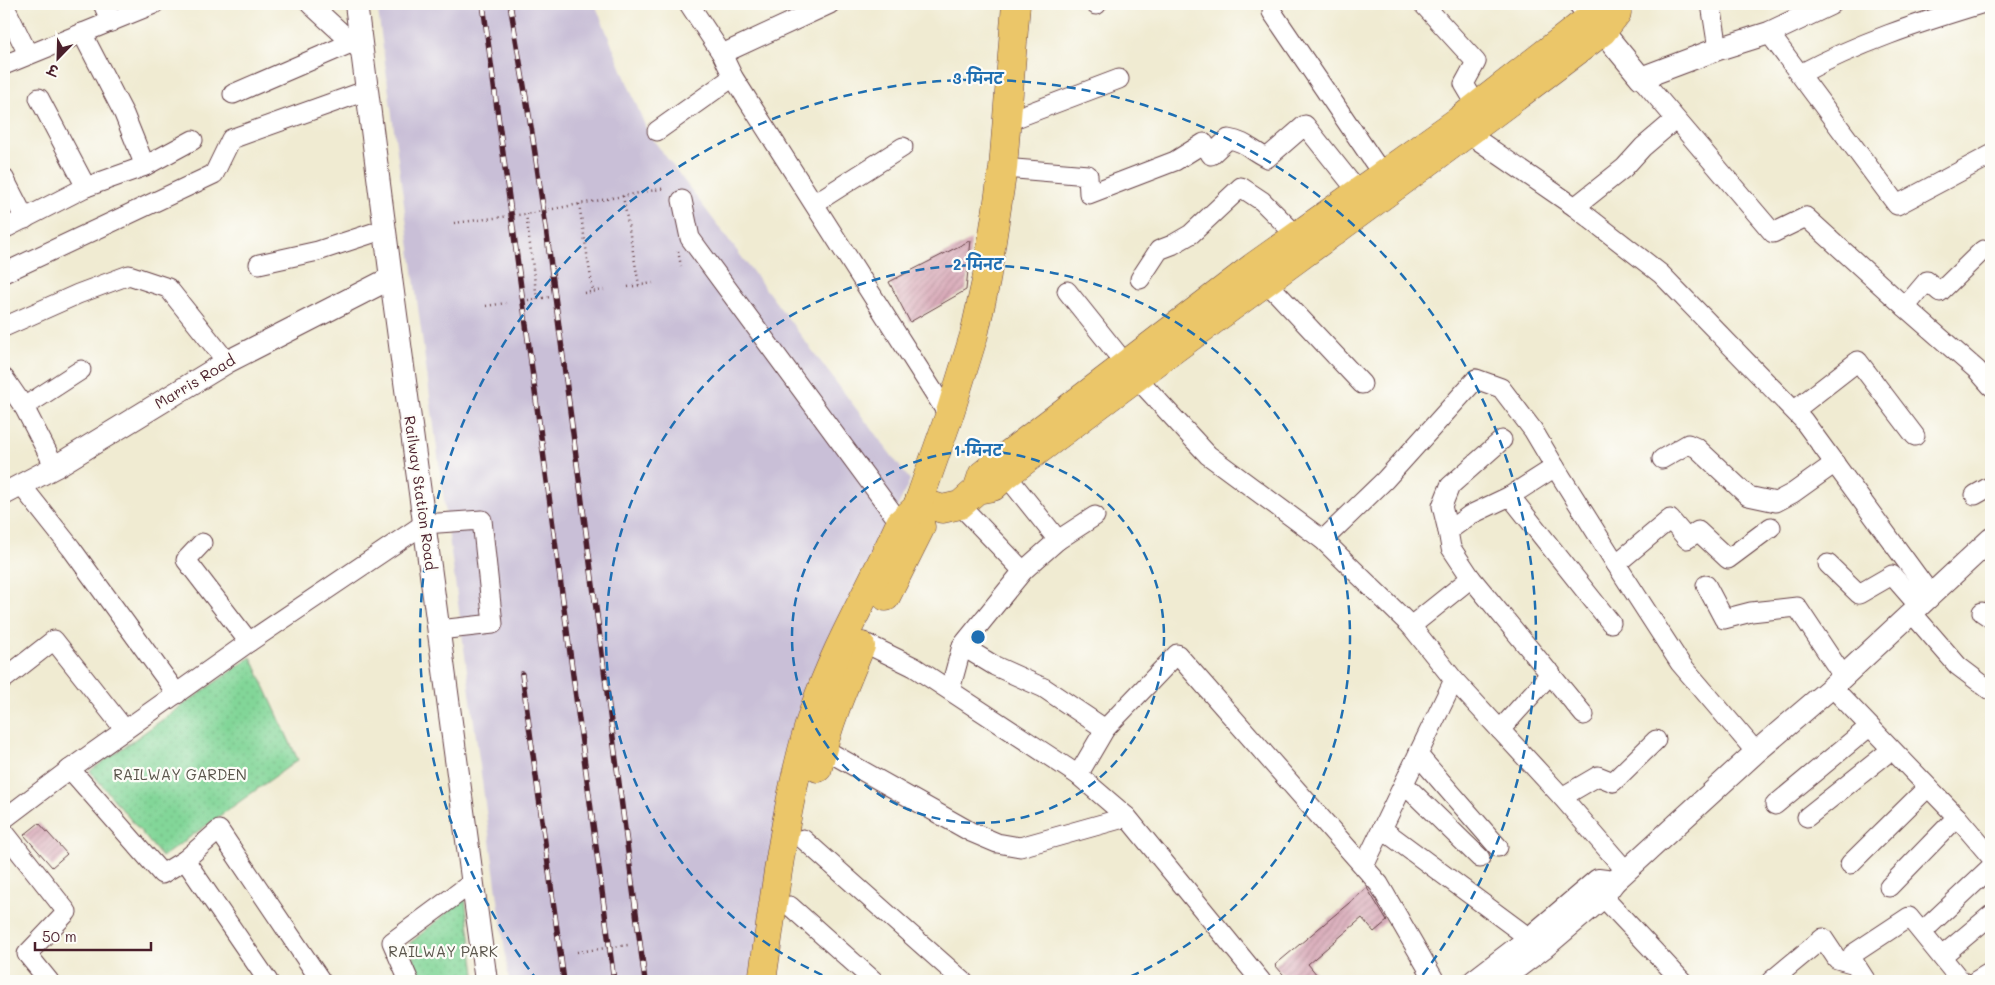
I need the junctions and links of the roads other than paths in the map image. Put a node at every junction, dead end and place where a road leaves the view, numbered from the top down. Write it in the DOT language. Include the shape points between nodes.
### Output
graph roads {
  1 [pos="103,4"];
  2 [pos="154,4"];
  3 [pos="310,4"];
  4 [pos="356,4"];
  5 [pos="688,4"];
  6 [pos="830,4"];
  7 [pos="1016,4"];
  8 [pos="1423,4"];
  9 [pos="1711,4"];
  10 [pos="1830,4"];
  11 [pos="1980,4"];
  12 [pos="4,5"];
  13 [pos="1273,7"];
  14 [pos="1604,14"];
  15 [pos="111,22"];
  16 [pos="82,33"];
  17 [pos="1770,33"];
  18 [pos="357,48"];
  19 [pos="1718,50"];
  20 [pos="28,54"];
  21 [pos="722,54"];
  22 [pos="4,65"];
  23 [pos="1800,74"];
  24 [pos="733,77"];
  25 [pos="1641,78"];
  26 [pos="1119,79"];
  27 [pos="368,90"];
  28 [pos="233,94"];
  29 [pos="39,98"];
  30 [pos="1008,120"];
  31 [pos="1468,120"];
  32 [pos="1670,124"];
  33 [pos="657,131"];
  34 [pos="192,140"];
  35 [pos="903,147"];
  36 [pos="1991,156"];
  37 [pos="144,166"];
  38 [pos="1004,168"];
  39 [pos="4,178"];
  40 [pos="1388,182"];
  41 [pos="86,187"];
  42 [pos="1359,193"];
  43 [pos="682,200"];
  44 [pos="815,203"];
  45 [pos="1575,207"];
  46 [pos="25,219"];
  47 [pos="4,229"];
  48 [pos="385,229"];
  49 [pos="1296,235"];
  50 [pos="1983,250"];
  51 [pos="259,264"];
  52 [pos="4,273"];
  53 [pos="1259,274"];
  54 [pos="391,278"];
  55 [pos="1140,279"];
  56 [pos="1067,291"];
  57 [pos="1905,307"];
  58 [pos="4,327"];
  59 [pos="227,362"];
  60 [pos="81,370"];
  61 [pos="1131,371"];
  62 [pos="4,378"];
  63 [pos="1362,384"];
  64 [pos="1991,386"];
  65 [pos="24,408"];
  66 [pos="1795,410"];
  67 [pos="949,416"];
  68 [pos="1915,436"];
  69 [pos="1043,438"];
  70 [pos="1502,440"];
  71 [pos="1662,459"];
  72 [pos="1835,463"];
  73 [pos="55,467"];
  74 [pos="1556,467"];
  75 [pos="1006,475"];
  76 [pos="1991,486"];
  77 [pos="12,490"];
  78 [pos="1975,495"];
  79 [pos="1510,496"];
  80 [pos="968,497"];
  81 [pos="912,511"];
  82 [pos="1095,516"];
  83 [pos="424,524"];
  84 [pos="1771,527"];
  85 [pos="1448,531"];
  86 [pos="1058,540"];
  87 [pos="1324,540"];
  88 [pos="1991,540"];
  89 [pos="202,542"];
  90 [pos="1616,564"];
  91 [pos="1828,564"];
  92 [pos="1023,571"];
  93 [pos="1471,578"];
  94 [pos="1706,585"];
  95 [pos="1921,605"];
  96 [pos="1611,623"];
  97 [pos="1411,626"];
  98 [pos="439,630"];
  99 [pos="250,642"];
  100 [pos="862,642"];
  101 [pos="962,646"];
  102 [pos="1551,673"];
  103 [pos="4,679"];
  104 [pos="1454,680"];
  105 [pos="1838,682"];
  106 [pos="950,690"];
  107 [pos="1991,692"];
  108 [pos="177,694"];
  109 [pos="1584,715"];
  110 [pos="1869,727"];
  111 [pos="1105,729"];
  112 [pos="125,730"];
  113 [pos="1500,730"];
  114 [pos="1656,740"];
  115 [pos="822,748"];
  116 [pos="1891,750"];
  117 [pos="1756,752"];
  118 [pos="1418,756"];
  119 [pos="70,769"];
  120 [pos="1078,775"];
  121 [pos="1404,784"];
  122 [pos="1928,788"];
  123 [pos="1562,797"];
  124 [pos="1776,805"];
  125 [pos="1127,817"];
  126 [pos="1957,817"];
  127 [pos="4,818"];
  128 [pos="1807,818"];
  129 [pos="1382,829"];
  130 [pos="4,832"];
  131 [pos="803,839"];
  132 [pos="1985,840"];
  133 [pos="1498,847"];
  134 [pos="1991,857"];
  135 [pos="1480,858"];
  136 [pos="185,860"];
  137 [pos="1850,864"];
  138 [pos="1364,866"];
  139 [pos="1991,867"];
  140 [pos="473,882"];
  141 [pos="1614,884"];
  142 [pos="1889,887"];
  143 [pos="790,906"];
  144 [pos="1991,915"];
  145 [pos="1922,932"];
  146 [pos="1536,943"];
  147 [pos="1853,954"];
  148 [pos="1942,956"];
  149 [pos="1991,972"];
  150 [pos="49,981"];
  151 [pos="268,981"];
  152 [pos="321,981"];
  153 [pos="409,981"];
  154 [pos="486,981"];
  155 [pos="762,981"];
  156 [pos="780,981"];
  157 [pos="874,981"];
  158 [pos="963,981"];
  159 [pos="1261,981"];
  160 [pos="1435,981"];
  161 [pos="1474,981"];
  162 [pos="1499,981"];
  163 [pos="1682,981"];
  164 [pos="1771,981"];
  165 [pos="1866,981"];
  166 [pos="1961,981"];
  167 [pos="1976,981"];
  1 -- 15 [label="street"];
  2 -- 15 [label="street"];
  3 -- 18 [label="street"];
  4 -- 18 [label="street, Railway Station Road"];
  5 -- 21 [label="street"];
  6 -- 21 [label="street"];
  7 -- 30 [label="main road"];
  8 -- 31 [label="street" via="1476,62 1464,84"];
  9 -- 19 [label="street"];
  10 -- 17 [label="street"];
  11 -- 23 [label="street" via="1896,30 1835,55"];
  12 -- 20 [label="street"];
  13 -- 40 [label="street"];
  14 -- 25 [label="street"];
  14 -- 31 [label="main road"];
  15 -- 16 [label="street"];
  16 -- 20 [label="street"];
  16 -- 37 [label="street" via="124,114"];
  17 -- 19 [label="street"];
  17 -- 23 [label="street"];
  18 -- 27 [label="street, Railway Station Road"];
  18 -- 28 [label="street"];
  19 -- 25 [label="street"];
  20 -- 22 [label="street"];
  21 -- 24 [label="street"];
  23 -- 36 [label="street" via="1897,205"];
  24 -- 33 [label="street"];
  24 -- 44 [label="street"];
  25 -- 57 [label="street" via="1773,233 1806,217"];
  26 -- 30 [label="street"];
  27 -- 48 [label="street, Railway Station Road"];
  27 -- 52 [label="street" via="232,139 214,174"];
  29 -- 41 [label="street"];
  30 -- 38 [label="main road"];
  31 -- 40 [label="main road"];
  31 -- 45 [label="street"];
  32 -- 45 [label="street" via="1624,168"];
  34 -- 37 [label="street"];
  35 -- 44 [label="street"];
  37 -- 41 [label="street"];
  38 -- 42 [label="street" via="1088,175 1089,194 1175,161 1204,142 1211,155 1228,139 1242,142 1267,158 1305,125"];
  38 -- 67 [label="main road" via="980,308"];
  39 -- 46 [label="street"];
  40 -- 42 [label="main road"];
  40 -- 53 [label="main road"];
  41 -- 46 [label="street"];
  42 -- 49 [label="main road"];
  43 -- 81 [label="street" via="690,238"];
  44 -- 67 [label="street"];
  45 -- 66 [label="street" via="1661,274"];
  46 -- 47 [label="street"];
  48 -- 51 [label="street" via="318,251"];
  48 -- 54 [label="street, Railway Station Road"];
  49 -- 53 [label="main road"];
  49 -- 55 [label="street" via="1262,201 1242,187 1191,234 1159,250"];
  50 -- 57 [label="street" via="1940,292 1927,282"];
  53 -- 61 [label="main road"];
  53 -- 63 [label="street"];
  54 -- 59 [label="street, Marris Road"];
  54 -- 83 [label="street, Railway Station Road"];
  56 -- 61 [label="street"];
  57 -- 64 [label="street"];
  58 -- 59 [label="street" via="129,275 168,288"];
  59 -- 73 [label="street, Marris Road"];
  60 -- 65 [label="street"];
  61 -- 69 [label="main road"];
  61 -- 87 [label="street" via="1208,455"];
  62 -- 65 [label="street"];
  65 -- 73 [label="street"];
  66 -- 68 [label="street" via="1858,361"];
  66 -- 72 [label="street"];
  67 -- 81 [label="main road"];
  69 -- 75 [label="main road"];
  69 -- 80 [label="main road" via="982,475"];
  70 -- 85 [label="street" via="1450,486 1442,506"];
  71 -- 72 [label="street" via="1688,444 1697,448 1748,496 1776,502"];
  72 -- 95 [label="street"];
  73 -- 77 [label="street, Marris Road"];
  74 -- 79 [label="street"];
  74 -- 87 [label="street" via="1501,388 1476,379 1385,480"];
  74 -- 90 [label="street"];
  75 -- 80 [label="main road" via="993,487"];
  75 -- 86 [label="street"];
  76 -- 78 [label="street"];
  77 -- 108 [label="street" via="71,548"];
  79 -- 85 [label="street" via="1470,515"];
  79 -- 96 [label="street"];
  80 -- 81 [label="main road" via="942,509"];
  80 -- 92 [label="street"];
  81 -- 100 [label="main road" via="921,528"];
  81 -- 155 [label="main road" via="826,676 806,736 774,897"];
  82 -- 86 [label="street"];
  83 -- 98 [label="street, Railway Station Road"];
  83 -- 98 [label="street" via="482,520 493,624"];
  83 -- 99 [label="street"];
  84 -- 90 [label="street" via="1728,559 1698,531 1687,539 1670,519"];
  85 -- 93 [label="street" via="1451,548"];
  86 -- 92 [label="street"];
  87 -- 97 [label="street"];
  88 -- 95 [label="street"];
  89 -- 99 [label="street" via="186,560"];
  90 -- 117 [label="street" via="1680,663"];
  91 -- 95 [label="street" via="1859,594 1892,575"];
  92 -- 101 [label="street"];
  93 -- 97 [label="street"];
  93 -- 102 [label="street"];
  94 -- 105 [label="street" via="1724,619 1751,612 1797,607"];
  95 -- 105 [label="street"];
  95 -- 107 [label="street" via="1958,666"];
  97 -- 104 [label="street"];
  98 -- 140 [label="street, Railway Station Road"];
  99 -- 108 [label="street"];
  100 -- 106 [label="street" via="914,667"];
  100 -- 115 [label="main road"];
  101 -- 106 [label="street"];
  101 -- 111 [label="street" via="995,666 1044,688"];
  102 -- 109 [label="street"];
  102 -- 113 [label="street"];
  103 -- 112 [label="street" via="54,640"];
  104 -- 113 [label="street"];
  104 -- 118 [label="street"];
  105 -- 110 [label="street"];
  105 -- 117 [label="street"];
  106 -- 120 [label="street"];
  108 -- 112 [label="street"];
  110 -- 116 [label="street"];
  110 -- 124 [label="street"];
  111 -- 120 [label="street"];
  111 -- 138 [label="street" via="1177,654"];
  112 -- 119 [label="street"];
  113 -- 123 [label="street"];
  114 -- 123 [label="street" via="1613,782 1598,776"];
  115 -- 125 [label="street" via="997,844 1020,847"];
  115 -- 131 [label="main road"];
  116 -- 122 [label="street"];
  116 -- 128 [label="street"];
  117 -- 141 [label="street"];
  118 -- 121 [label="street"];
  118 -- 133 [label="street"];
  119 -- 127 [label="street"];
  119 -- 136 [label="street" via="162,874"];
  120 -- 125 [label="street"];
  121 -- 129 [label="street"];
  121 -- 135 [label="street"];
  122 -- 126 [label="street"];
  122 -- 137 [label="street"];
  123 -- 141 [label="street"];
  125 -- 159 [label="street"];
  126 -- 132 [label="street"];
  126 -- 142 [label="street"];
  129 -- 138 [label="street"];
  129 -- 146 [label="street"];
  130 -- 150 [label="street" via="67,912 27,954"];
  131 -- 143 [label="main road"];
  131 -- 158 [label="street"];
  132 -- 134 [label="street"];
  136 -- 151 [label="street"];
  136 -- 152 [label="street" via="219,830"];
  138 -- 160 [label="street" via="1379,884"];
  139 -- 145 [label="street"];
  140 -- 153 [label="street" via="392,942"];
  140 -- 154 [label="street, Railway Station Road"];
  141 -- 146 [label="street" via="1598,880"];
  141 -- 163 [label="street"];
  143 -- 156 [label="main road"];
  143 -- 157 [label="street"];
  144 -- 148 [label="street"];
  145 -- 147 [label="street" via="1909,917"];
  145 -- 148 [label="street"];
  146 -- 161 [label="street"];
  146 -- 162 [label="street"];
  148 -- 166 [label="street"];
  149 -- 167 [label="street"];
  164 -- 165 [label="street" via="1823,938 1837,959 1855,964"];
}
